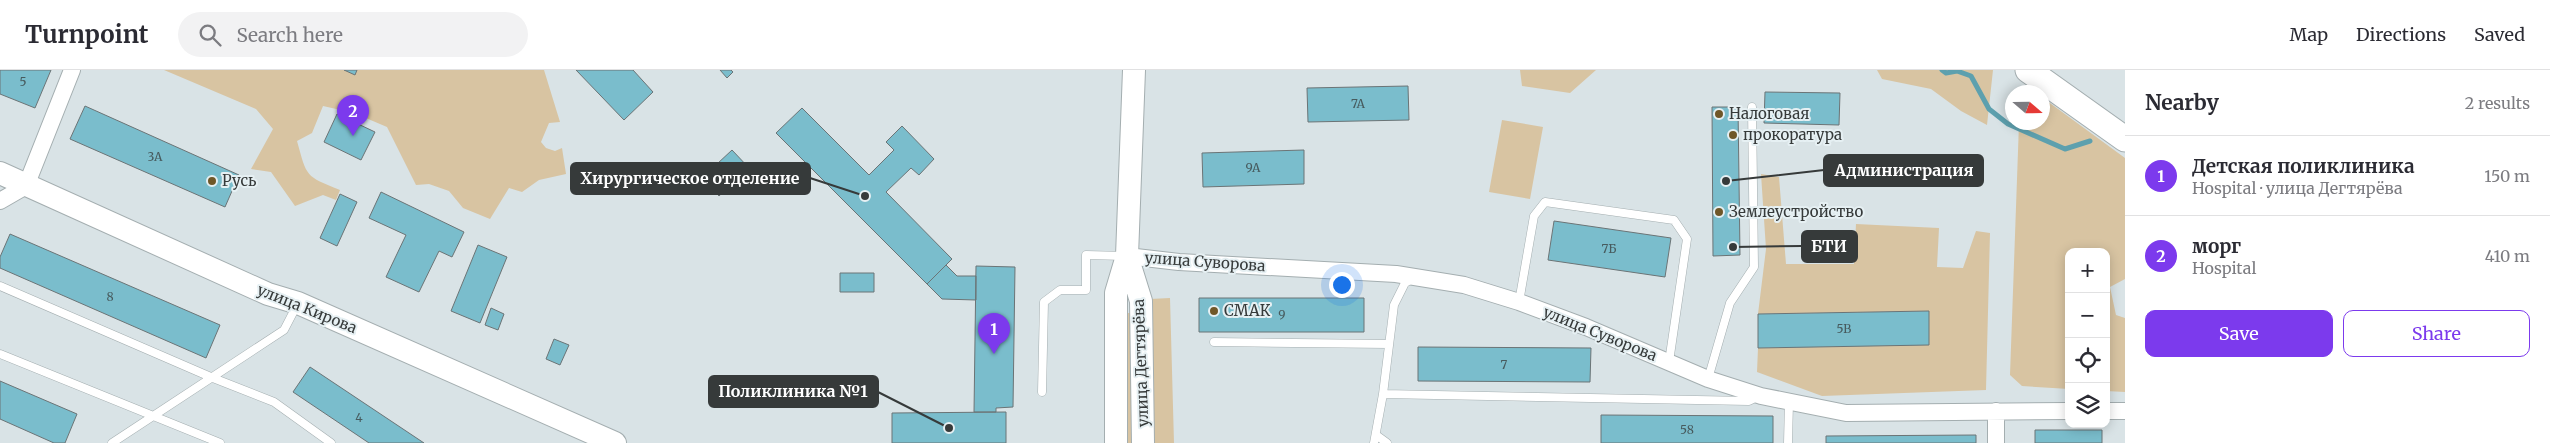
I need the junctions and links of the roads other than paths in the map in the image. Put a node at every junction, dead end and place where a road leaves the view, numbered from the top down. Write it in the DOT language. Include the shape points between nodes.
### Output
graph roads {
  1 [pos="72,70"];
  2 [pos="1134,70"];
  3 [pos="2028,70"];
  4 [pos="1752,106"];
  5 [pos="2125,138"];
  6 [pos="0,173"];
  7 [pos="26,186"];
  8 [pos="0,201"];
  9 [pos="1128,256"];
  10 [pos="1415,278"];
  11 [pos="0,286"];
  12 [pos="1519,302"];
  13 [pos="298,303"];
  14 [pos="1214,342"];
  15 [pos="1389,344"];
  16 [pos="0,354"];
  17 [pos="1669,362"];
  18 [pos="212,378"];
  19 [pos="1708,379"];
  20 [pos="1042,392"];
  21 [pos="1383,394"];
  22 [pos="1761,396"];
  23 [pos="1789,402"];
  24 [pos="1996,410"];
  25 [pos="2065,411"];
  26 [pos="2110,411"];
  27 [pos="2125,411"];
  28 [pos="154,417"];
  29 [pos="1375,439"];
  30 [pos="112,443"];
  31 [pos="220,443"];
  32 [pos="331,443"];
  33 [pos="615,443"];
  34 [pos="1116,443"];
  35 [pos="1143,443"];
  36 [pos="1387,443"];
  37 [pos="1788,443"];
  38 [pos="1996,443"];
  1 -- 7 [label="street"];
  2 -- 9 [label="street, улица Дегтярёва"];
  3 -- 5 [label="main road"];
  4 -- 19 [label="lane" via="1754,267 1730,302"];
  6 -- 7 [label="street, улица Кирова"];
  7 -- 8 [label="street"];
  7 -- 13 [label="street, улица Кирова" via="268,294"];
  9 -- 10 [label="street, улица Суворова"];
  9 -- 20 [label="lane" via="1086,255 1086,290 1060,290 1044,302"];
  9 -- 34 [label="street, улица Дегтярёва" via="1116,292"];
  9 -- 35 [label="street, улица Дегтярёва" via="1142,301"];
  10 -- 12 [label="street, улица Суворова" via="1464,286"];
  10 -- 15 [label="lane" via="1406,283 1394,305"];
  11 -- 18 [label="lane"];
  12 -- 17 [label="street, улица Суворова"];
  12 -- 17 [label="lane" via="1534,216 1545,202 1674,220 1687,239"];
  13 -- 18 [label="lane" via="284,330"];
  13 -- 33 [label="street, улица Кирова"];
  14 -- 15 [label="lane"];
  15 -- 21 [label="lane"];
  16 -- 28 [label="lane"];
  17 -- 19 [label="street, улица Суворова"];
  18 -- 28 [label="lane"];
  18 -- 32 [label="lane" via="274,402"];
  19 -- 22 [label="street, улица Суворова"];
  21 -- 22 [label="lane" via="1749,401"];
  21 -- 29 [label="lane"];
  22 -- 23 [label="street, улица Суворова"];
  23 -- 24 [label="street, улица Суворова" via="1846,412"];
  23 -- 37 [label="lane"];
  24 -- 25 [label="street, улица Суворова"];
  24 -- 38 [label="street"];
  26 -- 27 [label="street"];
  28 -- 30 [label="lane"];
  28 -- 31 [label="lane"];
  29 -- 36 [label="lane"];
}
